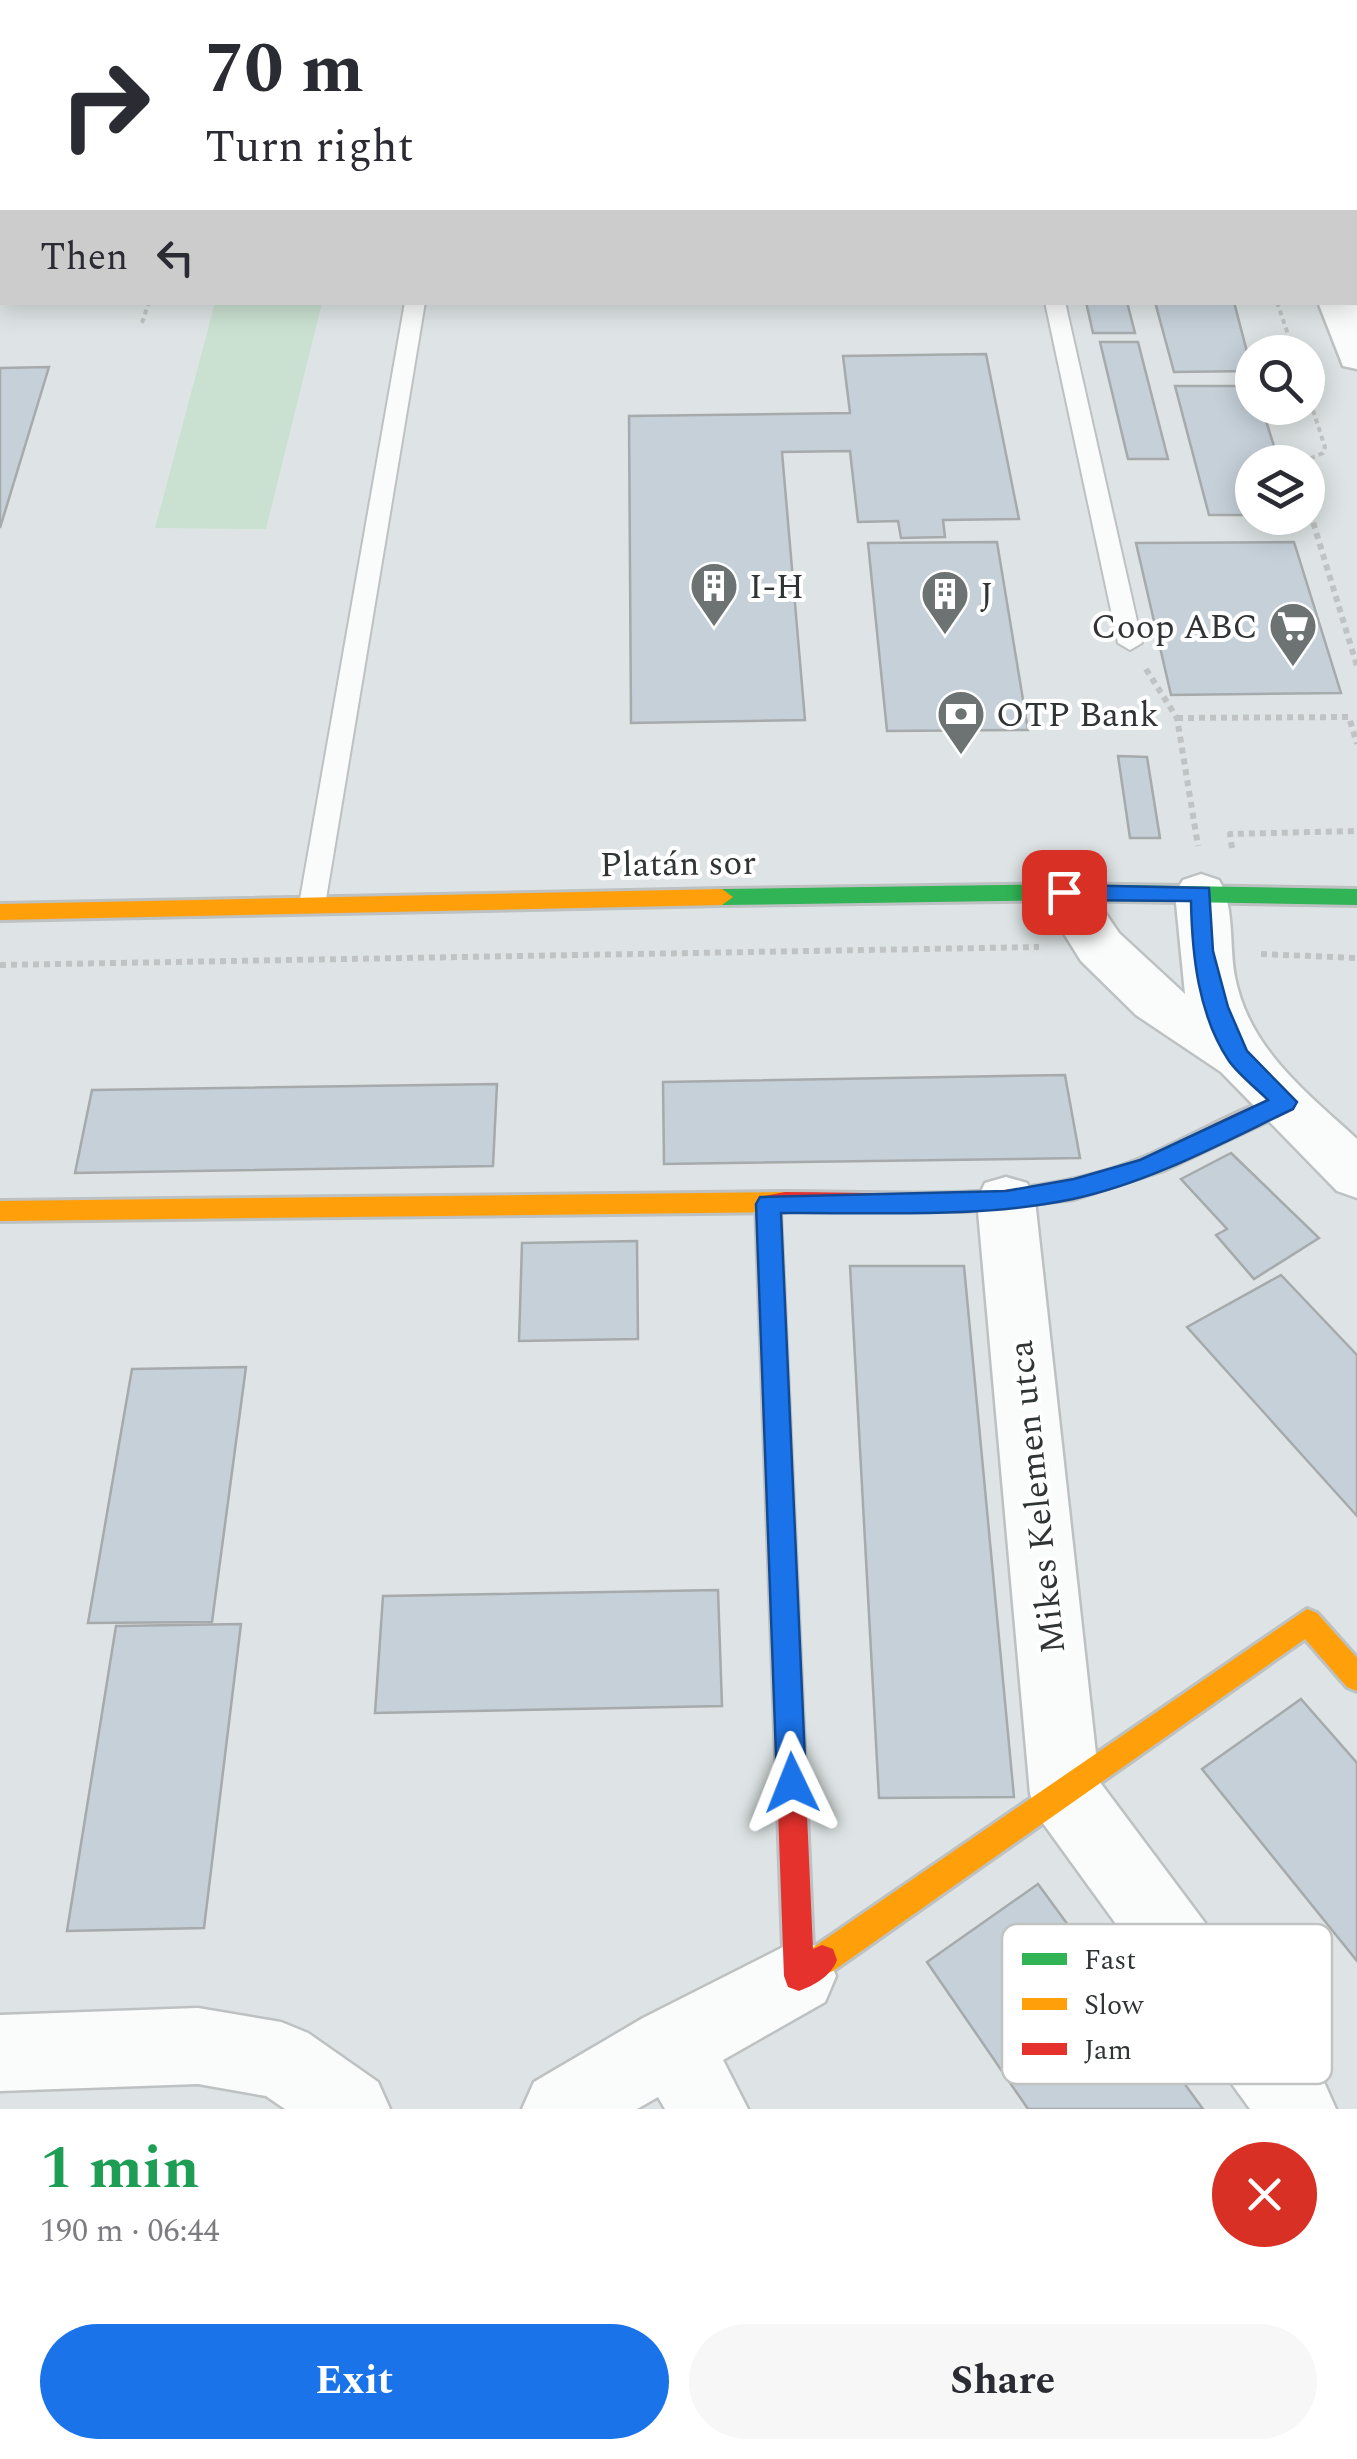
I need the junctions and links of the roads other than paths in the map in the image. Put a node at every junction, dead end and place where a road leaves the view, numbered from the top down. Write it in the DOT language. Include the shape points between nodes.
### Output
graph roads {
  1 [pos="413,305"];
  2 [pos="1056,305"];
  3 [pos="1338,305"];
  4 [pos="1357,357"];
  5 [pos="1130,643"];
  6 [pos="1216,878"];
  7 [pos="1064,892"];
  8 [pos="1357,898"];
  9 [pos="312,905"];
  10 [pos="0,912"];
  11 [pos="1238,1056"];
  12 [pos="1285,1102"];
  13 [pos="1357,1175"];
  14 [pos="1006,1200"];
  15 [pos="768,1204"];
  16 [pos="0,1211"];
  17 [pos="1357,1678"];
  18 [pos="1065,1794"];
  19 [pos="1161,1924"];
  20 [pos="799,1976"];
  21 [pos="670,2046"];
  22 [pos="0,2053"];
  23 [pos="1279,2084"];
  24 [pos="351,2109"];
  25 [pos="560,2109"];
  26 [pos="709,2109"];
  27 [pos="1297,2109"];
  1 -- 9 [label="lane"];
  2 -- 5 [label="lane"];
  3 -- 4 [label="street"];
  6 -- 7 [label="street, Platán sor"];
  6 -- 8 [label="street, Platán sor"];
  6 -- 11 [label="street" via="1202,951"];
  7 -- 9 [label="street, Platán sor"];
  7 -- 11 [label="street" via="1100,947 1155,1001"];
  9 -- 10 [label="street, Platán sor"];
  11 -- 12 [label="street"];
  12 -- 13 [label="street"];
  12 -- 14 [label="street" via="1147,1168"];
  14 -- 15 [label="street"];
  14 -- 18 [label="street, Mikes Kelemen utca"];
  15 -- 16 [label="street"];
  15 -- 20 [label="street"];
  17 -- 18 [label="street" via="1307,1622"];
  18 -- 19 [label="street"];
  18 -- 20 [label="street"];
  20 -- 21 [label="street"];
  21 -- 25 [label="street"];
  21 -- 26 [label="street"];
  22 -- 24 [label="street" via="198,2046 281,2060"];
  23 -- 27 [label="street"];
}
